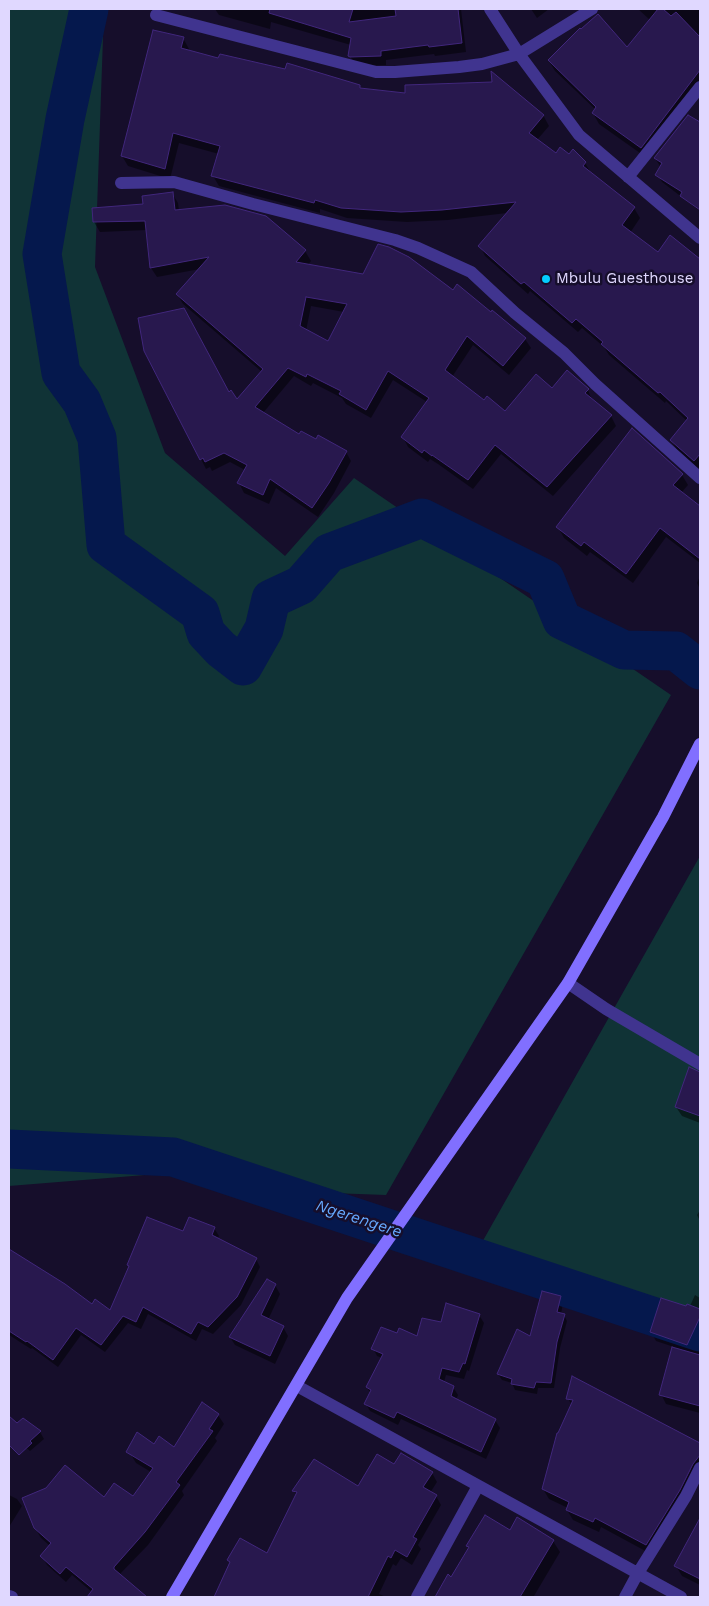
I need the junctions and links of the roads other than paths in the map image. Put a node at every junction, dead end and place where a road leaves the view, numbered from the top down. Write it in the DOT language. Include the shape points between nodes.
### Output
graph roads {
  1 [pos="490,9"];
  2 [pos="592,9"];
  3 [pos="156,15"];
  4 [pos="519,54"];
  5 [pos="699,91"];
  6 [pos="628,177"];
  7 [pos="121,183"];
  8 [pos="700,238"];
  9 [pos="700,478"];
  10 [pos="700,744"];
  11 [pos="568,983"];
  12 [pos="700,1064"];
  13 [pos="297,1386"];
  14 [pos="700,1468"];
  15 [pos="478,1486"];
  16 [pos="638,1573"];
  17 [pos="9,1596"];
  18 [pos="12,1597"];
  19 [pos="172,1597"];
  20 [pos="417,1597"];
  21 [pos="625,1597"];
  22 [pos="681,1597"];
  1 -- 4 [label="street"];
  2 -- 4 [label="street"];
  3 -- 4 [label="street" via="376,72 459,67"];
  4 -- 6 [label="street" via="579,134"];
  5 -- 6 [label="street"];
  6 -- 8 [label="street"];
  7 -- 9 [label="street" via="174,182 395,240 471,272"];
  10 -- 11 [label="street" via="663,817"];
  11 -- 12 [label="street"];
  11 -- 13 [label="street" via="347,1298"];
  13 -- 15 [label="street"];
  13 -- 19 [label="street"];
  14 -- 16 [label="street"];
  15 -- 16 [label="street"];
  15 -- 20 [label="street"];
  16 -- 21 [label="street"];
  16 -- 22 [label="street"];
  17 -- 18 [label="street"];
}
